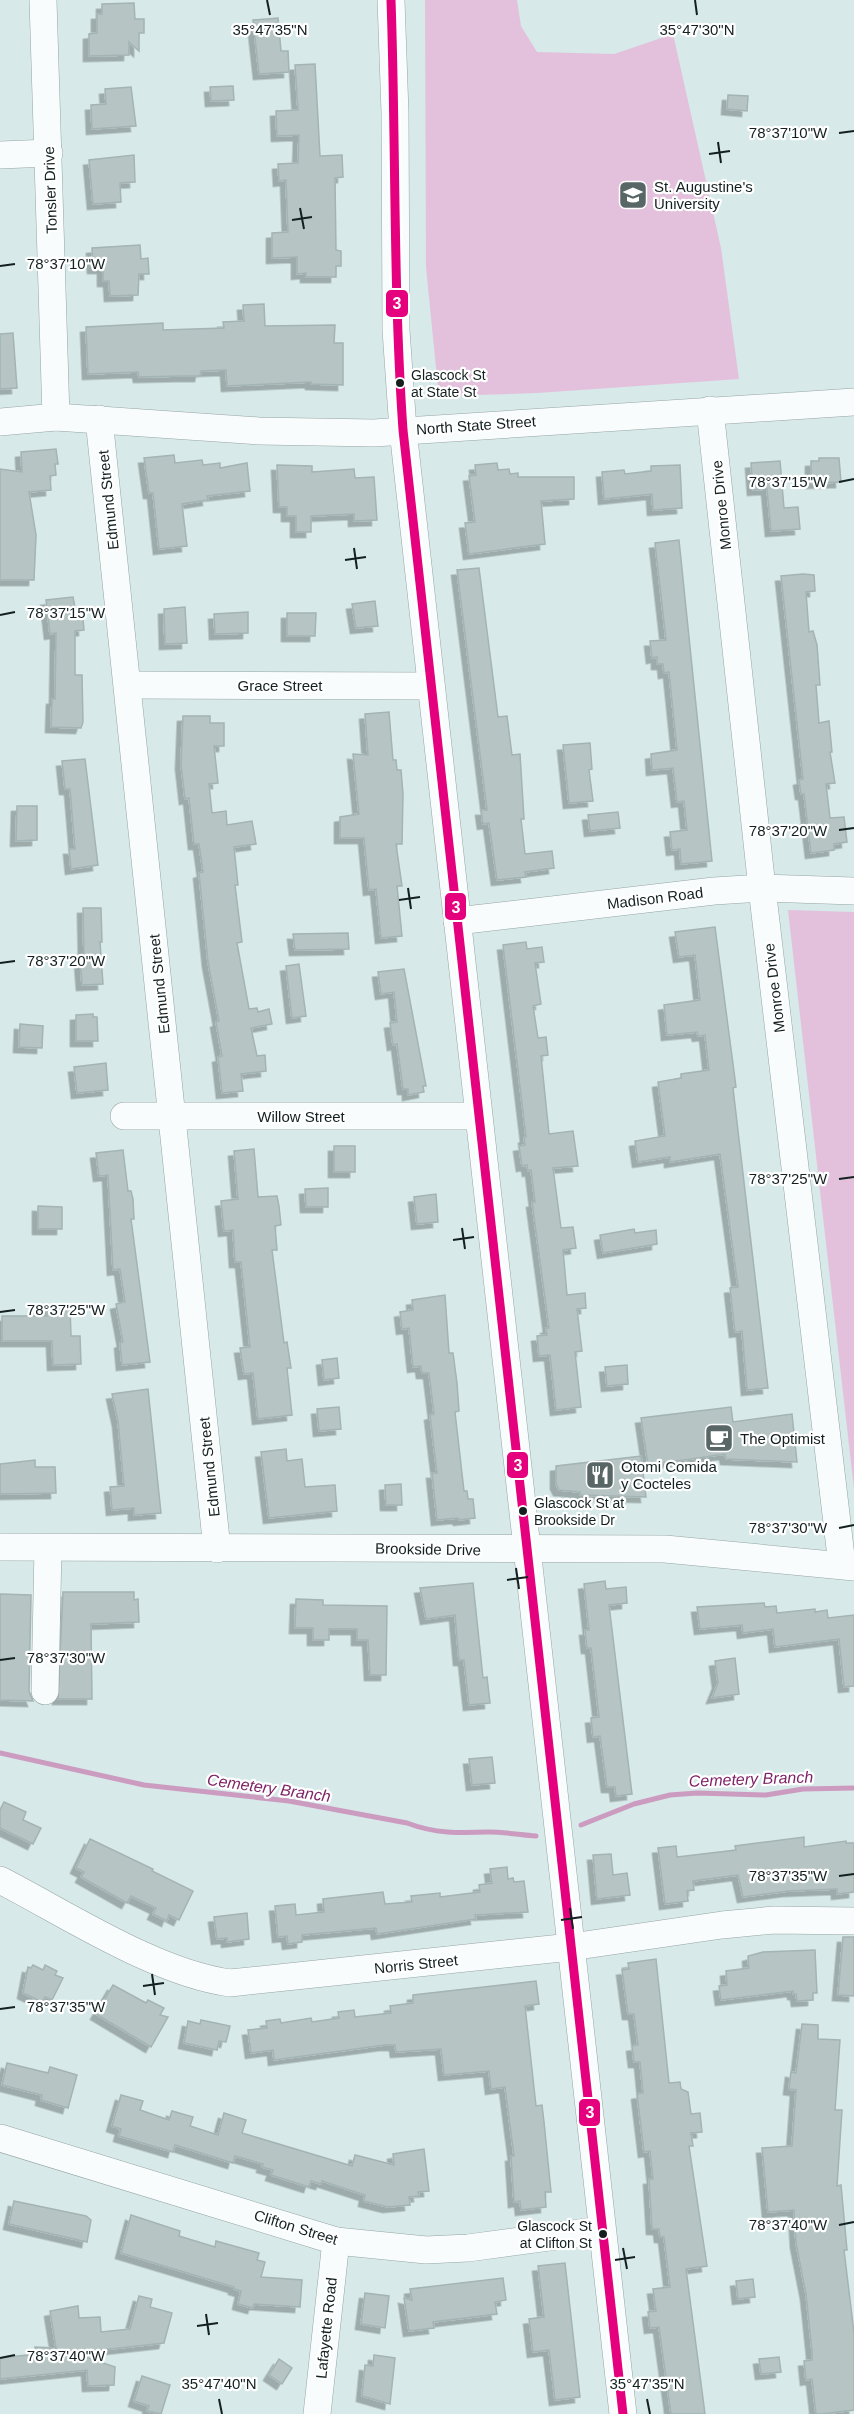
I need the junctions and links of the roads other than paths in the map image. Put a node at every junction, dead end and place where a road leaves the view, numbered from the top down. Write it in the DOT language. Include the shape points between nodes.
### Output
graph roads {
  1 [pos="44,0"];
  2 [pos="391,0"];
  3 [pos="49,153"];
  4 [pos="0,155"];
  5 [pos="854,402"];
  6 [pos="710,410"];
  7 [pos="56,417"];
  8 [pos="99,419"];
  9 [pos="0,423"];
  10 [pos="403,430"];
  11 [pos="129,685"];
  12 [pos="431,686"];
  13 [pos="762,888"];
  14 [pos="854,891"];
  15 [pos="457,921"];
  16 [pos="124,1116"];
  17 [pos="172,1116"];
  18 [pos="478,1116"];
  19 [pos="0,1547"];
  20 [pos="48,1548"];
  21 [pos="526,1548"];
  22 [pos="217,1549"];
  23 [pos="848,1566"];
  24 [pos="45,1691"];
  25 [pos="0,1880"];
  26 [pos="854,1921"];
  27 [pos="571,1947"];
  28 [pos="0,2138"];
  29 [pos="601,2230"];
  30 [pos="336,2241"];
  31 [pos="317,2414"];
  32 [pos="622,2414"];
  1 -- 3 [label="street, Tonsler Drive"];
  2 -- 10 [label="street" via="396,330"];
  3 -- 4 [label="street"];
  3 -- 7 [label="street, Tonsler Drive"];
  5 -- 6 [label="street, North State Street"];
  6 -- 10 [label="street, North State Street"];
  6 -- 13 [label="street, Monroe Drive"];
  7 -- 8 [label="street, North State Street"];
  7 -- 9 [label="street, North State Street"];
  8 -- 10 [label="street, North State Street" via="259,431"];
  8 -- 11 [label="street, Edmund Street"];
  10 -- 12 [label="street"];
  11 -- 12 [label="street, Grace Street"];
  11 -- 17 [label="street, Edmund Street"];
  12 -- 15 [label="street"];
  13 -- 14 [label="street, Madison Road"];
  13 -- 15 [label="street, Madison Road"];
  13 -- 23 [label="street, Monroe Drive"];
  15 -- 18 [label="street"];
  16 -- 17 [label="street, Willow Street"];
  17 -- 18 [label="street, Willow Street"];
  17 -- 22 [label="street, Edmund Street"];
  18 -- 21 [label="street"];
  19 -- 20 [label="street, Brookside Drive"];
  20 -- 22 [label="street, Brookside Drive"];
  20 -- 24 [label="street"];
  21 -- 22 [label="street, Brookside Drive"];
  21 -- 23 [label="street, Brookside Drive" via="665,1549"];
  21 -- 27 [label="street"];
  25 -- 27 [label="street, Norris Street" via="158,1963 203,1979 230,1983"];
  26 -- 27 [label="street, Norris Street" via="722,1924"];
  27 -- 29 [label="street"];
  28 -- 30 [label="street, Clifton Street"];
  29 -- 30 [label="street, Clifton Street" via="426,2250"];
  29 -- 32 [label="street"];
  30 -- 31 [label="street, Lafayette Road"];
}
